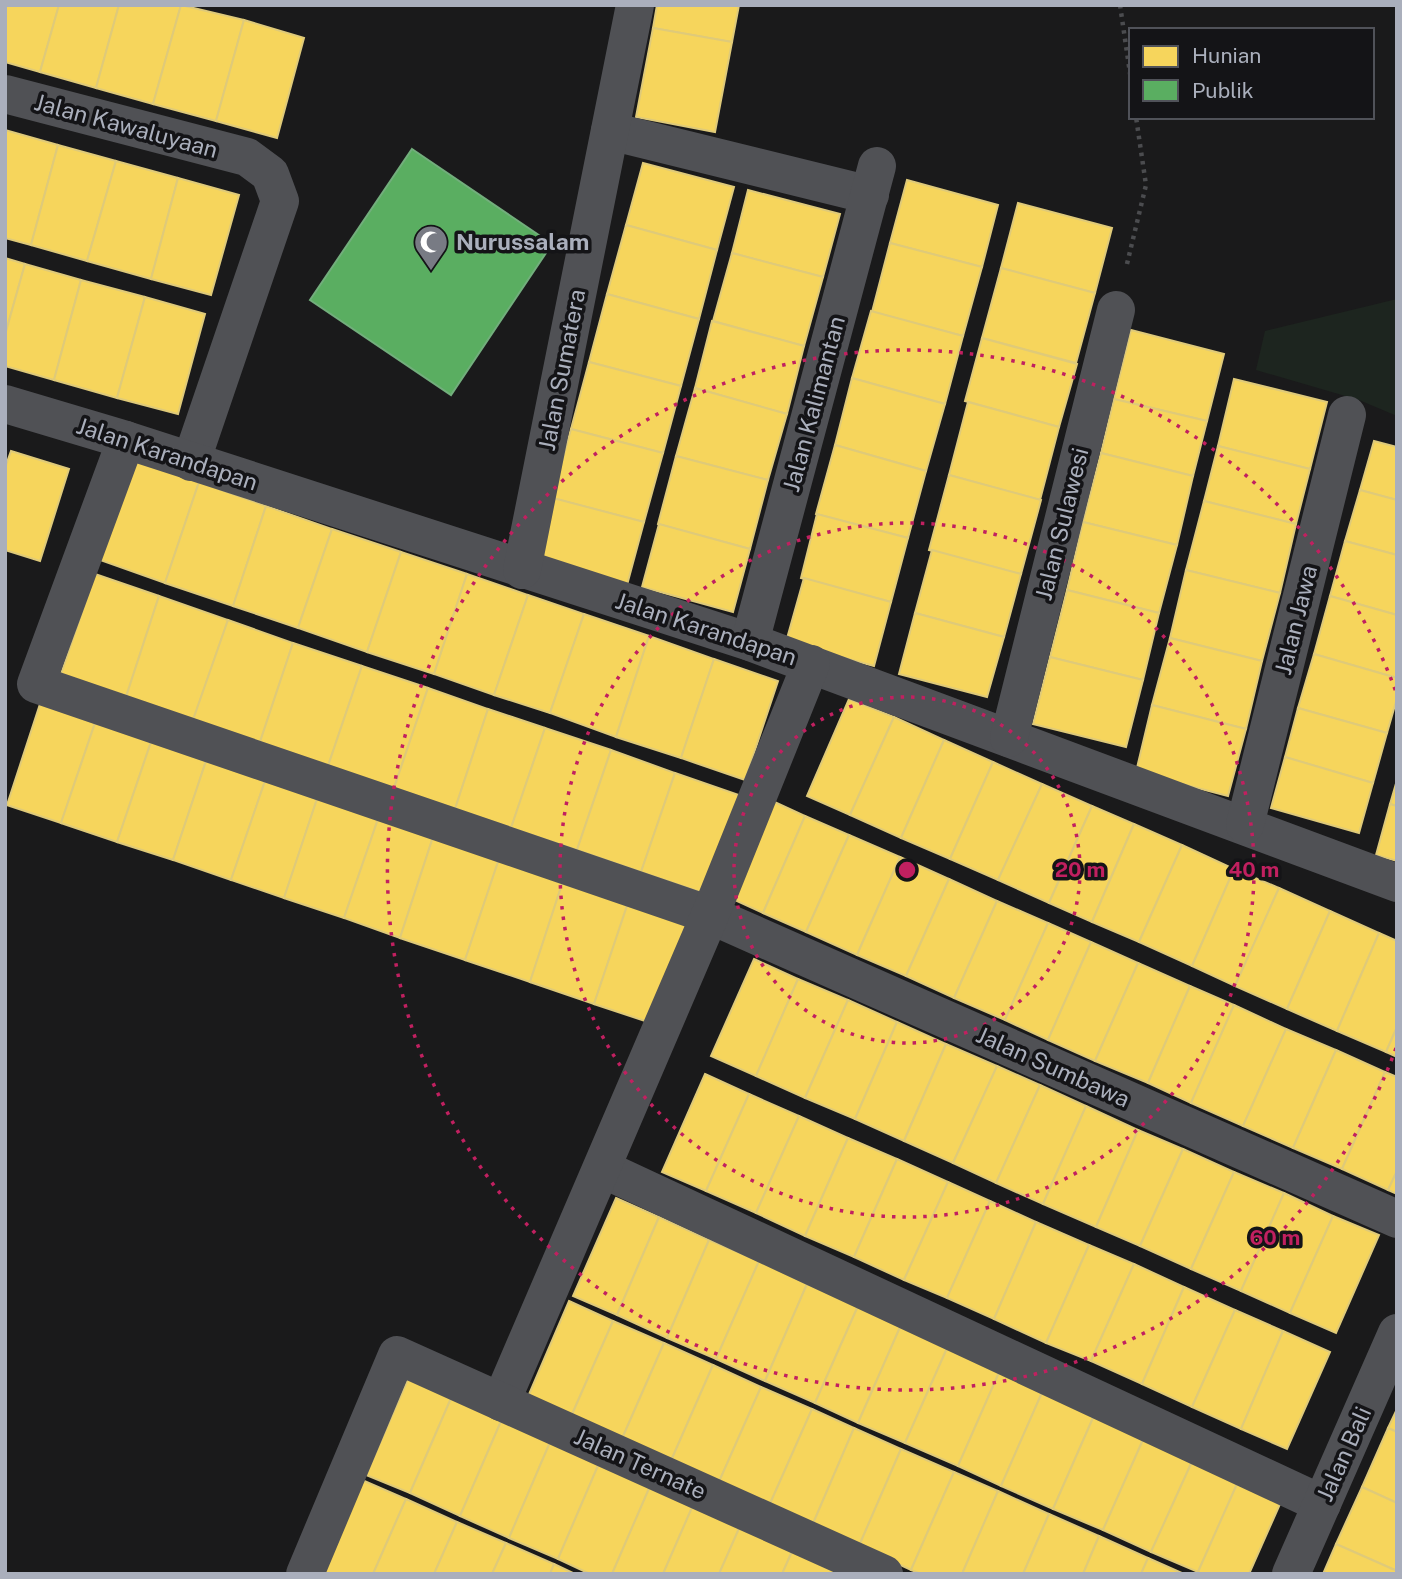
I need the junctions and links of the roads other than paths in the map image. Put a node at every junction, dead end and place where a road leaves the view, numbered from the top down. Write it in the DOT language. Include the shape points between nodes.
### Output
graph roads {
  1 [pos="635,5"];
  2 [pos="5,94"];
  3 [pos="610,131"];
  4 [pos="1116,310"];
  5 [pos="5,404"];
  6 [pos="1347,415"];
  7 [pos="126,440"];
  8 [pos="191,462"];
  9 [pos="522,570"];
  10 [pos="750,642"];
  11 [pos="811,664"];
  12 [pos="1009,738"];
  13 [pos="1245,825"];
  14 [pos="1397,883"];
  15 [pos="710,915"];
  16 [pos="603,1169"];
  17 [pos="1397,1219"];
  18 [pos="1397,1334"];
  19 [pos="501,1402"];
  20 [pos="1322,1504"];
  21 [pos="305,1574"];
  22 [pos="884,1574"];
  23 [pos="1291,1574"];
  1 -- 3 [label="street, Jalan Sumatera"];
  2 -- 8 [label="street, Jalan Kawaluyaan" via="247,157 270,174 280,201"];
  3 -- 9 [label="street, Jalan Sumatera"];
  3 -- 10 [label="street, Jalan Kalimantan" via="874,181"];
  4 -- 12 [label="street, Jalan Sulawesi"];
  5 -- 7 [label="street, Jalan Karandapan"];
  6 -- 13 [label="street, Jalan Jawa"];
  7 -- 8 [label="street, Jalan Karandapan"];
  7 -- 15 [label="street, Jalan Sumbawa" via="36,684"];
  8 -- 9 [label="street, Jalan Karandapan"];
  9 -- 10 [label="street, Jalan Karandapan"];
  10 -- 11 [label="street, Jalan Karandapan"];
  11 -- 12 [label="street, Jalan Karandapan"];
  11 -- 15 [label="street"];
  12 -- 13 [label="street, Jalan Karandapan"];
  13 -- 14 [label="street, Jalan Karandapan"];
  15 -- 16 [label="street"];
  15 -- 17 [label="street, Jalan Sumbawa"];
  16 -- 19 [label="street"];
  16 -- 20 [label="street"];
  18 -- 20 [label="street, Jalan Bali"];
  19 -- 21 [label="street, Jalan Ternate" via="397,1355"];
  19 -- 22 [label="street, Jalan Ternate"];
  20 -- 23 [label="street, Jalan Bali"];
}
